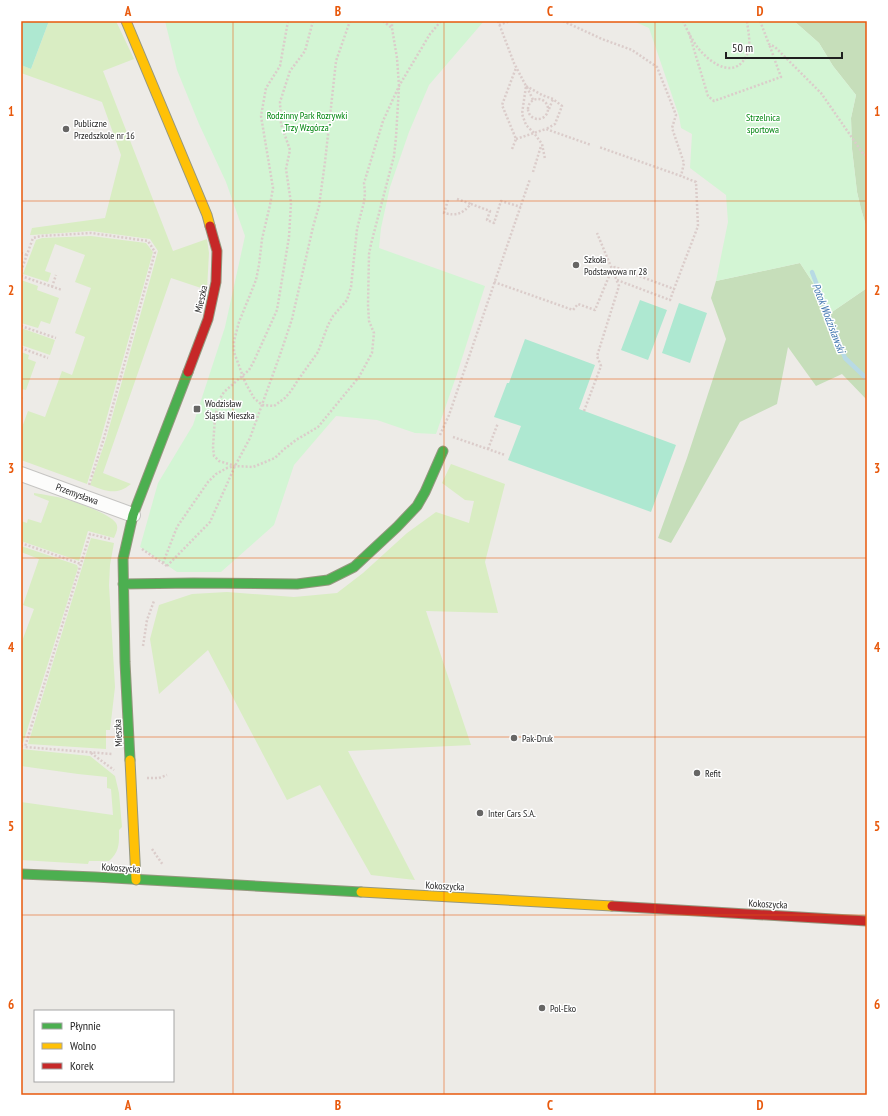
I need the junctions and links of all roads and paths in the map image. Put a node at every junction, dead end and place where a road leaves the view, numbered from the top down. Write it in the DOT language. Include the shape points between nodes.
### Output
graph roads {
  1 [pos="126,21"];
  2 [pos="288,21"];
  3 [pos="313,21"];
  4 [pos="350,21"];
  5 [pos="382,21"];
  6 [pos="392,21"];
  7 [pos="441,21"];
  8 [pos="498,21"];
  9 [pos="510,21"];
  10 [pos="563,21"];
  11 [pos="683,21"];
  12 [pos="748,21"];
  13 [pos="760,21"];
  14 [pos="499,26"];
  15 [pos="392,28"];
  16 [pos="689,33"];
  17 [pos="769,44"];
  18 [pos="516,67"];
  19 [pos="399,86"];
  20 [pos="526,86"];
  21 [pos="553,99"];
  22 [pos="533,100"];
  23 [pos="548,110"];
  24 [pos="522,114"];
  25 [pos="530,115"];
  26 [pos="546,129"];
  27 [pos="534,133"];
  28 [pos="516,139"];
  29 [pos="542,144"];
  30 [pos="591,145"];
  31 [pos="598,147"];
  32 [pos="512,149"];
  33 [pos="867,154"];
  34 [pos="545,159"];
  35 [pos="533,172"];
  36 [pos="681,176"];
  37 [pos="530,179"];
  38 [pos="456,199"];
  39 [pos="448,200"];
  40 [pos="471,204"];
  41 [pos="521,207"];
  42 [pos="597,233"];
  43 [pos="21,253"];
  44 [pos="27,255"];
  45 [pos="612,269"];
  46 [pos="21,271"];
  47 [pos="56,275"];
  48 [pos="21,276"];
  49 [pos="617,280"];
  50 [pos="494,282"];
  51 [pos="52,287"];
  52 [pos="674,289"];
  53 [pos="62,290"];
  54 [pos="21,326"];
  55 [pos="56,338"];
  56 [pos="21,348"];
  57 [pos="48,358"];
  58 [pos="243,376"];
  59 [pos="262,405"];
  60 [pos="584,411"];
  61 [pos="498,423"];
  62 [pos="449,435"];
  63 [pos="438,440"];
  64 [pos="488,449"];
  65 [pos="443,451"];
  66 [pos="505,455"];
  67 [pos="235,466"];
  68 [pos="21,474"];
  69 [pos="93,489"];
  70 [pos="133,515"];
  71 [pos="113,540"];
  72 [pos="21,543"];
  73 [pos="81,564"];
  74 [pos="167,566"];
  75 [pos="123,584"];
  76 [pos="158,584"];
  77 [pos="21,746"];
  78 [pos="25,747"];
  79 [pos="91,752"];
  80 [pos="106,754"];
  81 [pos="118,773"];
  82 [pos="167,775"];
  83 [pos="142,778"];
  84 [pos="21,874"];
  85 [pos="136,880"];
  86 [pos="867,921"];
  1 -- 70 [label="street, Mieszka" via="207,215 217,251 216,282 208,319"];
  2 -- 58 [label="path" via="280,66 266,88 261,116 273,188 256,280 234,341 234,352"];
  3 -- 58 [label="path" via="305,51 290,71 280,102 281,124 290,150 286,169 291,203 289,238 277,310 254,361"];
  4 -- 59 [label="path" via="336,61 319,206 292,319"];
  5 -- 15 [label="path"];
  6 -- 15 [label="path"];
  7 -- 19 [label="path" via="427,38"];
  8 -- 14 [label="path"];
  9 -- 14 [label="path"];
  10 -- 36 [label="path" via="632,50 657,67 676,115 672,128 684,163"];
  11 -- 16 [label="path"];
  12 -- 16 [label="path" via="748,51 738,66 730,69 713,62 698,48"];
  13 -- 17 [label="path"];
  14 -- 18 [label="path"];
  15 -- 19 [label="path"];
  16 -- 17 [label="path" via="708,96 714,101 781,77"];
  17 -- 33 [label="path" via="776,47 821,93 864,155"];
  18 -- 20 [label="path"];
  18 -- 28 [label="path" via="502,105"];
  19 -- 59 [label="path" via="365,176 364,202 357,229 351,287 347,300 333,316 318,352 291,391 274,406"];
  19 -- 67 [label="path" via="394,156 369,254 368,305 374,333 372,353 359,377 318,427 296,440 275,458 253,467"];
  20 -- 21 [label="path"];
  20 -- 22 [label="path"];
  20 -- 24 [label="path"];
  21 -- 23 [label="path"];
  21 -- 26 [label="path" via="562,106 555,124"];
  22 -- 23 [label="path" via="538,98 547,103"];
  22 -- 25 [label="path" via="528,106"];
  23 -- 25 [label="path" via="542,118 536,119"];
  24 -- 25 [label="path"];
  24 -- 27 [label="path" via="526,126"];
  26 -- 27 [label="path"];
  26 -- 30 [label="path"];
  27 -- 28 [label="path"];
  27 -- 29 [label="path"];
  28 -- 32 [label="path"];
  29 -- 34 [label="path"];
  29 -- 35 [label="path"];
  31 -- 36 [label="path"];
  36 -- 52 [label="path" via="696,182 698,226"];
  37 -- 41 [label="path"];
  38 -- 40 [label="path"];
  39 -- 40 [label="path" via="444,213 462,212"];
  40 -- 41 [label="path" via="490,211 487,220 494,223 501,201"];
  41 -- 50 [label="path"];
  42 -- 45 [label="path"];
  43 -- 44 [label="path"];
  44 -- 46 [label="path"];
  44 -- 69 [label="path" via="33,238 91,233 148,241 155,252 104,438 88,485"];
  45 -- 49 [label="path"];
  45 -- 50 [label="path" via="595,310 578,304 573,310"];
  45 -- 52 [label="path" via="615,267"];
  47 -- 51 [label="path"];
  48 -- 51 [label="path"];
  49 -- 52 [label="path" via="670,300"];
  49 -- 60 [label="path" via="619,286 597,356 601,366"];
  50 -- 63 [label="path" via="449,415"];
  51 -- 53 [label="path"];
  54 -- 55 [label="path"];
  56 -- 57 [label="path"];
  58 -- 59 [label="path" via="254,398"];
  58 -- 67 [label="path" via="224,392 219,400 214,424 214,456 219,461"];
  59 -- 67 [label="path" via="250,438"];
  61 -- 64 [label="path"];
  62 -- 64 [label="path"];
  64 -- 66 [label="path"];
  65 -- 76 [label="street" via="417,506 354,567 328,580 297,584"];
  67 -- 74 [label="path" via="210,522"];
  67 -- 76 [label="path" via="216,474 208,482 176,527"];
  68 -- 70 [label="street, Przemysława"];
  70 -- 75 [label="street, Mieszka" via="123,558"];
  71 -- 73 [label="path" via="90,534"];
  72 -- 73 [label="path"];
  73 -- 78 [label="path"];
  75 -- 76 [label="street"];
  75 -- 85 [label="street, Mieszka"];
  77 -- 78 [label="path"];
  78 -- 79 [label="path"];
  79 -- 80 [label="path"];
  79 -- 81 [label="path"];
  82 -- 83 [label="path"];
  84 -- 85 [label="street, Kokoszycka"];
  85 -- 86 [label="street, Kokoszycka"];
}
